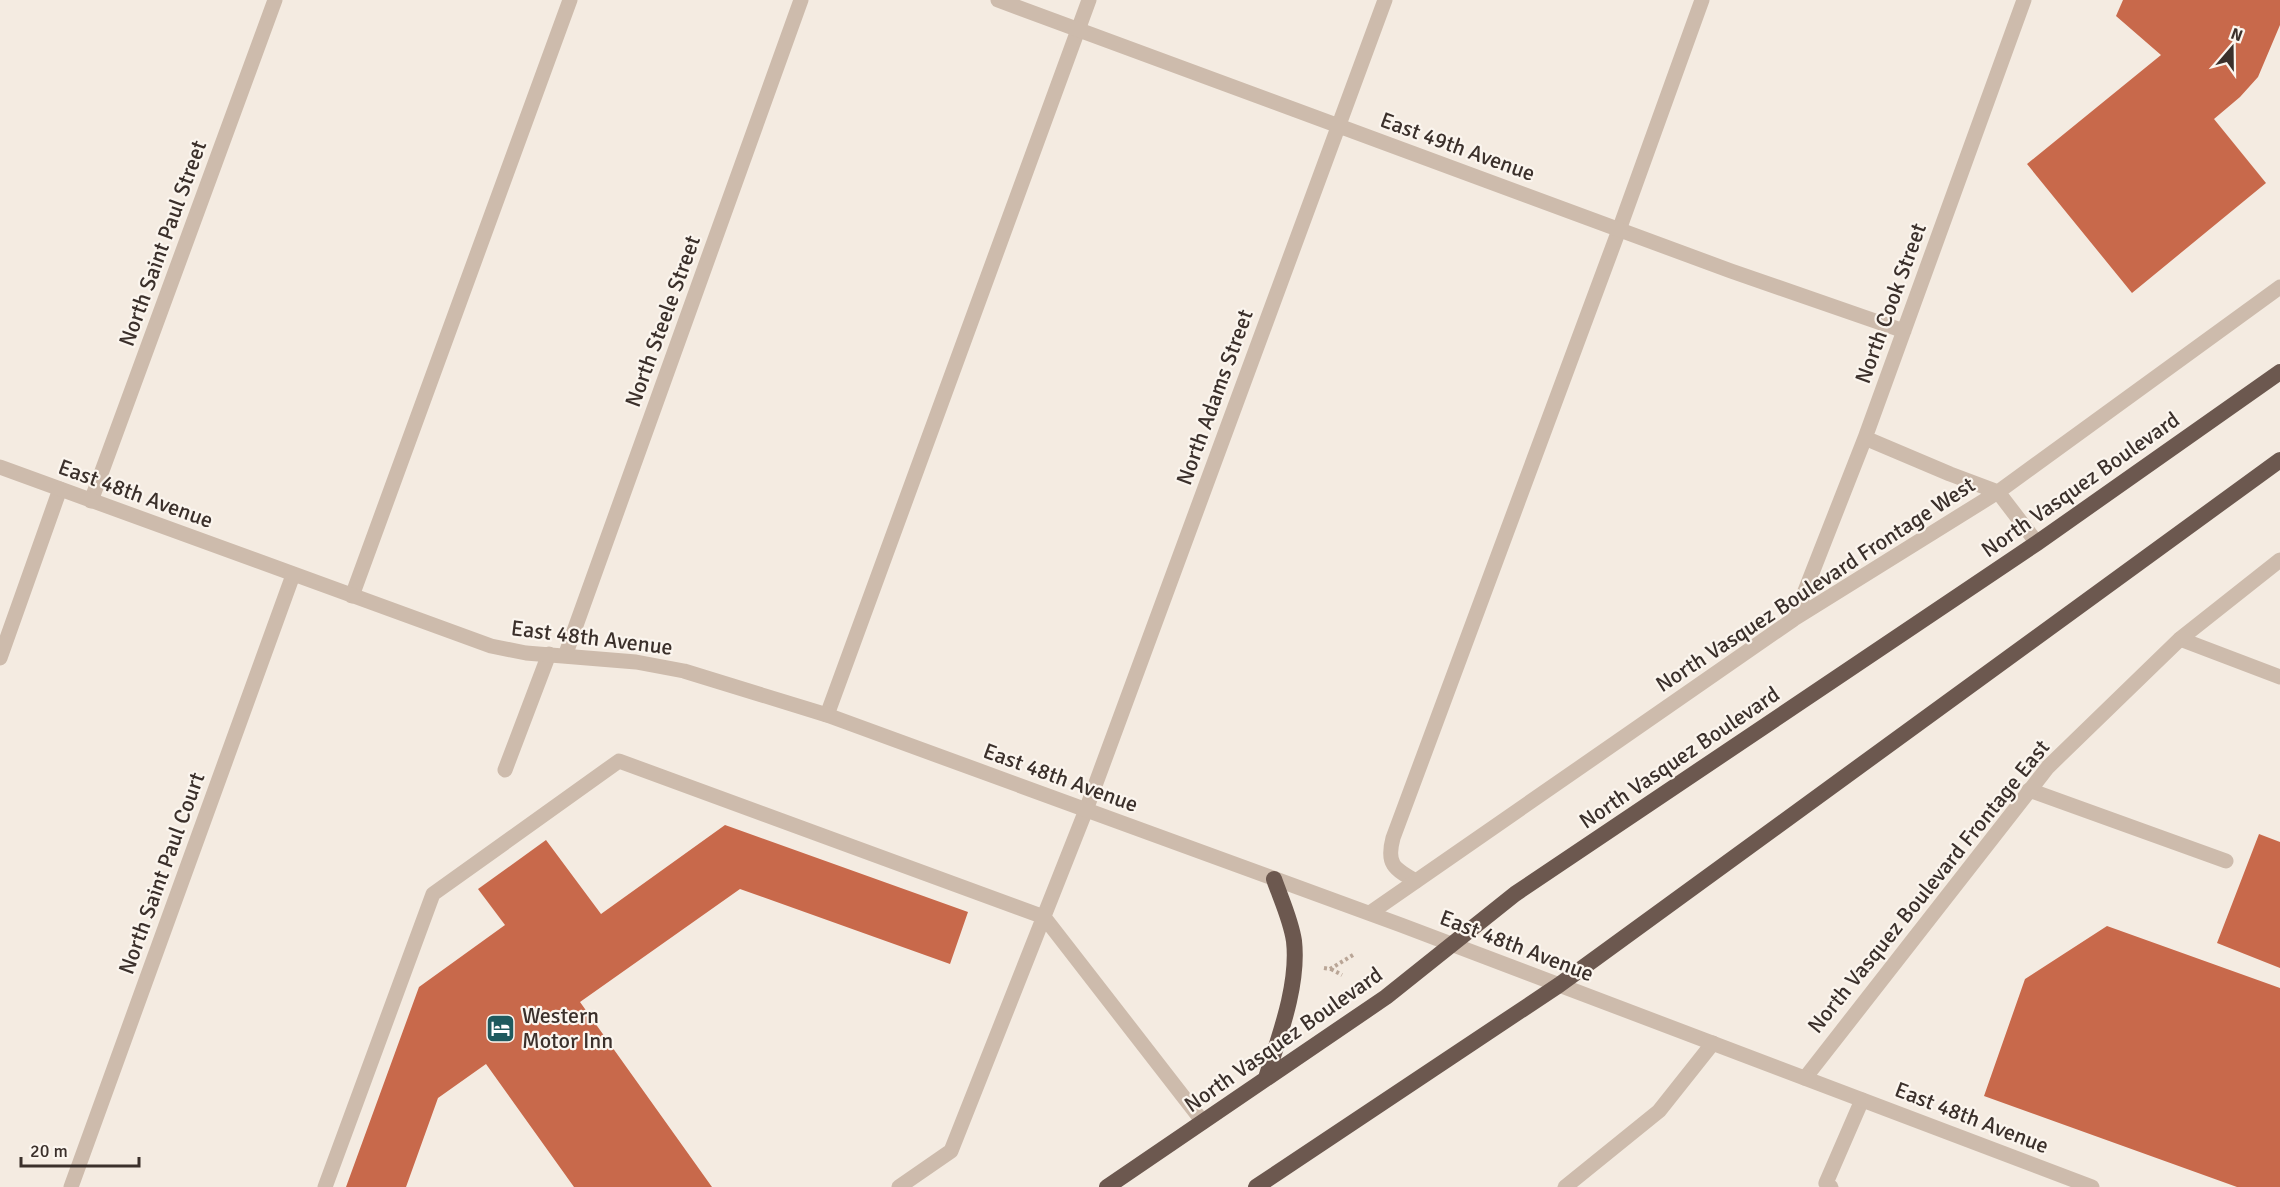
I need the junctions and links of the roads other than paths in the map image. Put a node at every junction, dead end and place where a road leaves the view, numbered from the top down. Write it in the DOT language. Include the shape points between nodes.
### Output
graph roads {
  1 [pos="275,0"];
  2 [pos="570,0"];
  3 [pos="801,0"];
  4 [pos="998,0"];
  5 [pos="1089,0"];
  6 [pos="1385,0"];
  7 [pos="1702,0"];
  8 [pos="2024,0"];
  9 [pos="1078,30"];
  10 [pos="1337,125"];
  11 [pos="1619,230"];
  12 [pos="2280,287"];
  13 [pos="1904,332"];
  14 [pos="2280,372"];
  15 [pos="1865,438"];
  16 [pos="2280,460"];
  17 [pos="0,467"];
  18 [pos="60,489"];
  19 [pos="1998,492"];
  20 [pos="92,501"];
  21 [pos="2037,543"];
  22 [pos="2280,560"];
  23 [pos="293,575"];
  24 [pos="352,596"];
  25 [pos="1794,619"];
  26 [pos="2180,639"];
  27 [pos="549,654"];
  28 [pos="565,656"];
  29 [pos="0,658"];
  30 [pos="2280,677"];
  31 [pos="827,715"];
  32 [pos="505,770"];
  33 [pos="2029,790"];
  34 [pos="1086,810"];
  35 [pos="2226,861"];
  36 [pos="1274,879"];
  37 [pos="1416,881"];
  38 [pos="1370,913"];
  39 [pos="1044,917"];
  40 [pos="1451,944"];
  41 [pos="1559,985"];
  42 [pos="1713,1043"];
  43 [pos="1266,1078"];
  44 [pos="1804,1078"];
  45 [pos="1862,1100"];
  46 [pos="1203,1122"];
  47 [pos="71,1187"];
  48 [pos="326,1187"];
  49 [pos="899,1187"];
  50 [pos="1107,1187"];
  51 [pos="1256,1187"];
  52 [pos="1565,1187"];
  53 [pos="1831,1187"];
  54 [pos="2091,1187"];
  1 -- 20 [label="street, North Saint Paul Street"];
  2 -- 24 [label="street"];
  3 -- 28 [label="street, North Steele Street"];
  4 -- 9 [label="street, East 49th Avenue"];
  5 -- 9 [label="street"];
  6 -- 10 [label="street, North Adams Street"];
  7 -- 11 [label="street"];
  8 -- 13 [label="street, North Cook Street"];
  9 -- 10 [label="street, East 49th Avenue"];
  9 -- 31 [label="street"];
  10 -- 11 [label="street, East 49th Avenue"];
  10 -- 34 [label="street, North Adams Street"];
  11 -- 13 [label="street, East 49th Avenue"];
  11 -- 37 [label="street" via="1393,838 1392,865"];
  12 -- 19 [label="street, North Vasquez Boulevard Frontage West"];
  13 -- 15 [label="street, North Cook Street"];
  14 -- 21 [label="highway, North Vasquez Boulevard"];
  15 -- 19 [label="street"];
  15 -- 25 [label="street, North Cook Street"];
  16 -- 41 [label="highway"];
  17 -- 18 [label="street, East 48th Avenue"];
  18 -- 20 [label="street, East 48th Avenue"];
  18 -- 29 [label="street"];
  19 -- 21 [label="street"];
  19 -- 25 [label="street, North Vasquez Boulevard Frontage West"];
  20 -- 23 [label="street, East 48th Avenue"];
  21 -- 40 [label="highway, North Vasquez Boulevard" via="1515,894"];
  22 -- 26 [label="street, North Vasquez Boulevard Frontage East"];
  23 -- 24 [label="street, East 48th Avenue"];
  23 -- 47 [label="street, North Saint Paul Court"];
  24 -- 27 [label="street, East 48th Avenue" via="491,646"];
  25 -- 37 [label="street, North Vasquez Boulevard Frontage West"];
  26 -- 30 [label="street"];
  26 -- 33 [label="street, North Vasquez Boulevard Frontage East"];
  27 -- 28 [label="street, East 48th Avenue"];
  27 -- 32 [label="street"];
  28 -- 31 [label="street, East 48th Avenue" via="684,671"];
  31 -- 34 [label="street, East 48th Avenue"];
  33 -- 35 [label="street"];
  33 -- 44 [label="street, North Vasquez Boulevard Frontage East"];
  34 -- 36 [label="street, East 48th Avenue"];
  34 -- 39 [label="street, North Adams Street"];
  36 -- 38 [label="street, East 48th Avenue"];
  36 -- 43 [label="highway" via="1290,925 1294,964 1283,1024"];
  37 -- 38 [label="street, North Vasquez Boulevard Frontage West"];
  38 -- 40 [label="street, East 48th Avenue"];
  39 -- 46 [label="street"];
  39 -- 48 [label="street" via="619,761 434,894"];
  39 -- 49 [label="street, North Adams Street" via="951,1151"];
  40 -- 41 [label="street, East 48th Avenue"];
  40 -- 43 [label="highway, North Vasquez Boulevard" via="1386,997"];
  41 -- 42 [label="street, East 48th Avenue"];
  41 -- 51 [label="highway"];
  42 -- 44 [label="street, East 48th Avenue"];
  42 -- 52 [label="street" via="1659,1110"];
  43 -- 46 [label="highway, North Vasquez Boulevard"];
  44 -- 45 [label="street, East 48th Avenue"];
  45 -- 53 [label="street" via="1826,1183"];
  45 -- 54 [label="street, East 48th Avenue"];
  46 -- 50 [label="highway, North Vasquez Boulevard"];
}
